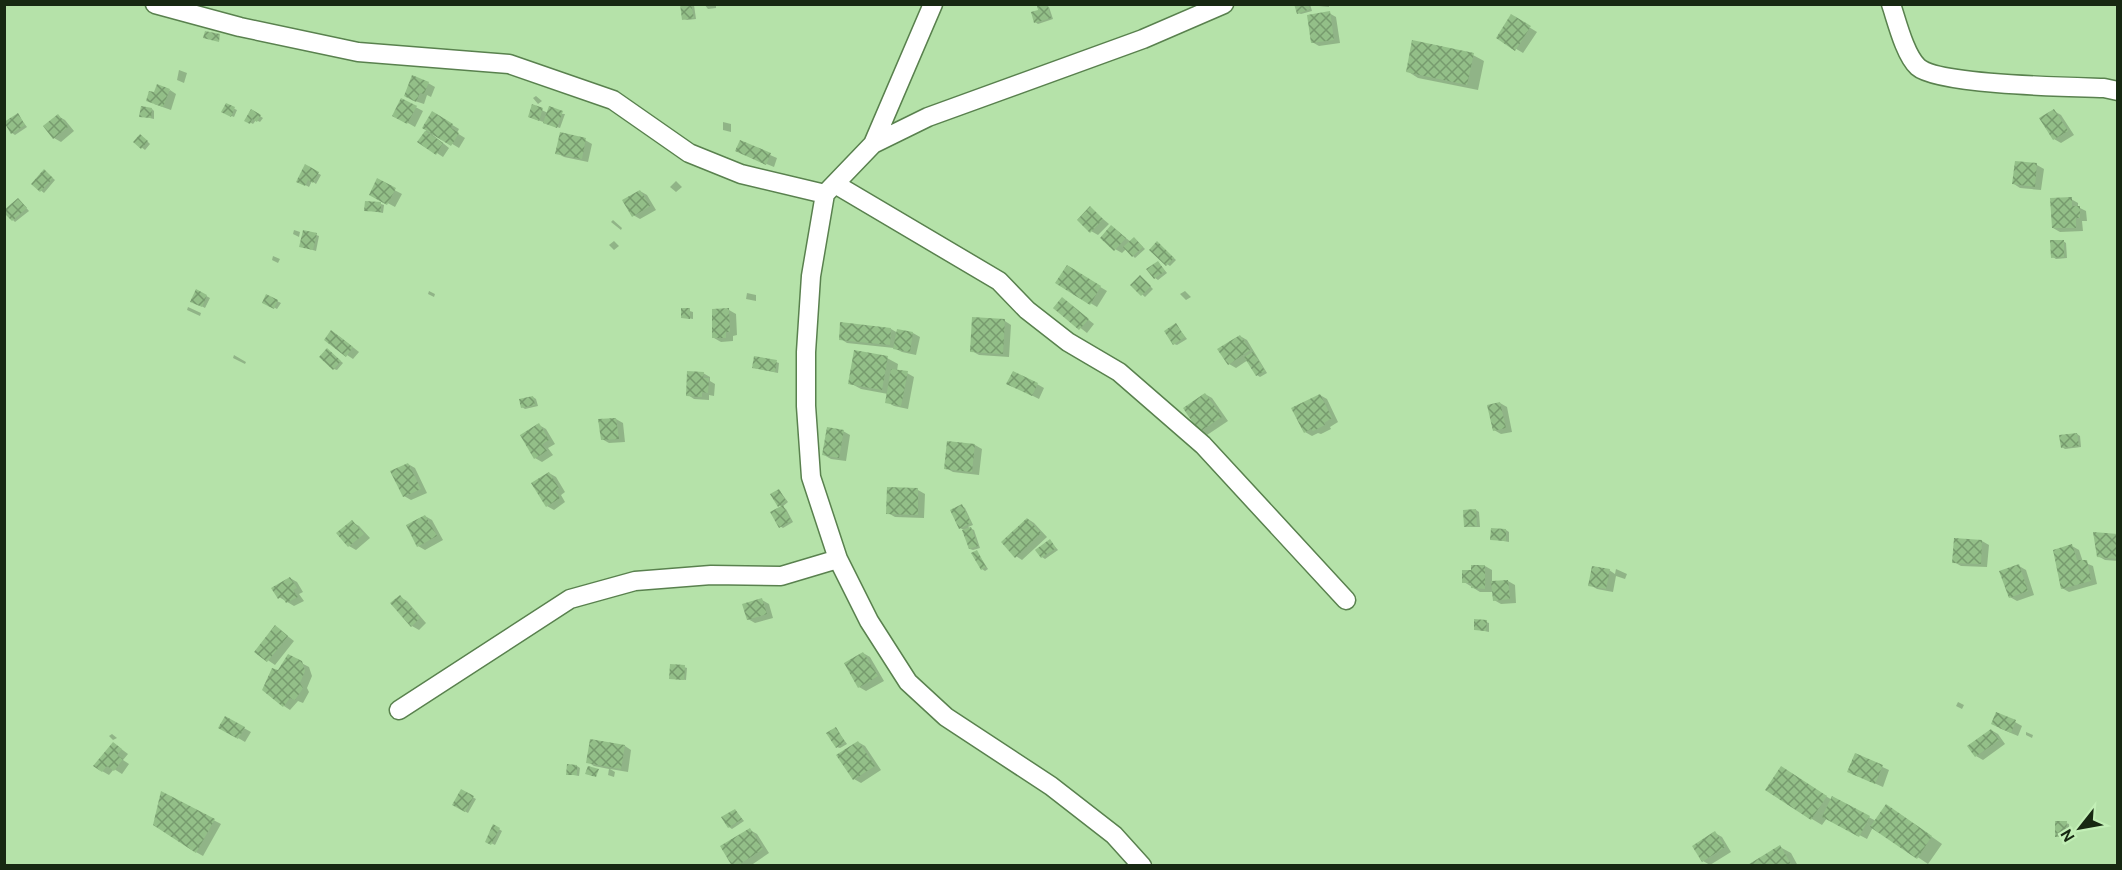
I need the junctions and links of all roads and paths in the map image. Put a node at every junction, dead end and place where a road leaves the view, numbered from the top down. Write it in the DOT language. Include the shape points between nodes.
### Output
graph roads {
  1 [pos="155,4"];
  2 [pos="933,4"];
  3 [pos="1224,4"];
  4 [pos="1891,4"];
  5 [pos="2118,91"];
  6 [pos="873,144"];
  7 [pos="830,189"];
  8 [pos="838,559"];
  9 [pos="1346,600"];
  10 [pos="399,710"];
  11 [pos="1142,866"];
  1 -- 7 [label="street" via="358,52 509,64 613,100 689,153 741,174"];
  2 -- 6 [label="street"];
  3 -- 6 [label="street" via="1143,39 928,117"];
  4 -- 5 [label="street" via="1909,53 1918,68 1933,75"];
  6 -- 7 [label="street"];
  7 -- 8 [label="street" via="811,276 806,406 812,477"];
  7 -- 9 [label="street" via="999,281 1068,342 1119,372 1203,445"];
  8 -- 10 [label="street" via="781,576 711,575 635,581 570,599"];
  8 -- 11 [label="street" via="908,682 946,717 1051,786 1114,835"];
}
